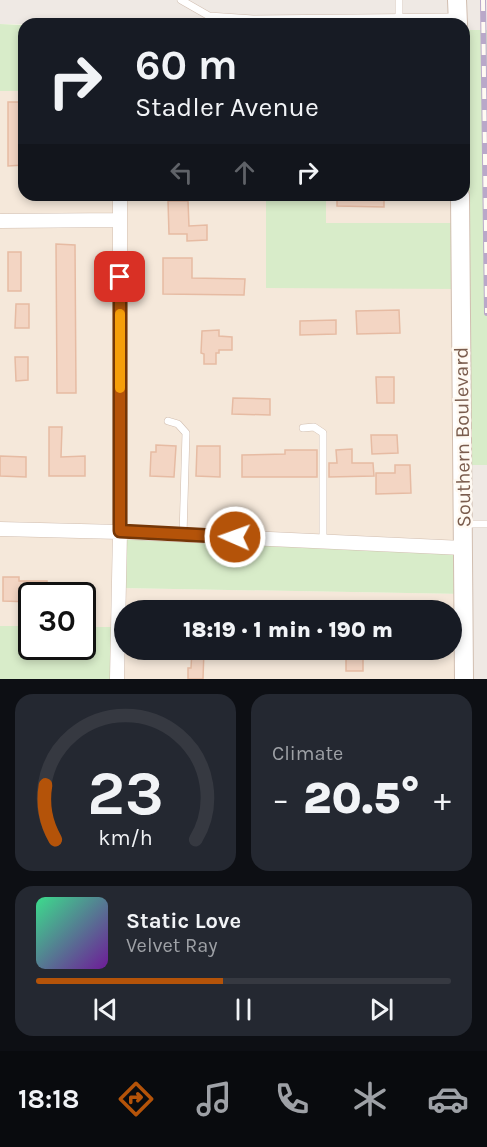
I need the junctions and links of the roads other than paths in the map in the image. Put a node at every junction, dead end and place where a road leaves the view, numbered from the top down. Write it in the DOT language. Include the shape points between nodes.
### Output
graph roads {
  1 [pos="181,0"];
  2 [pos="399,0"];
  3 [pos="458,14"];
  4 [pos="238,18"];
  5 [pos="399,18"];
  6 [pos="120,201"];
  7 [pos="460,201"];
  8 [pos="120,220"];
  9 [pos="0,221"];
  10 [pos="168,421"];
  11 [pos="303,428"];
  12 [pos="463,524"];
  13 [pos="487,524"];
  14 [pos="0,529"];
  15 [pos="120,531"];
  16 [pos="183,535"];
  17 [pos="323,541"];
  18 [pos="462,548"];
  19 [pos="117,679"];
  20 [pos="464,679"];
  1 -- 4 [label="lane" via="209,16"];
  2 -- 5 [label="lane"];
  3 -- 5 [label="lane"];
  6 -- 8 [label="street"];
  7 -- 12 [label="street, Southern Boulevard"];
  8 -- 9 [label="street"];
  8 -- 15 [label="street"];
  10 -- 16 [label="lane" via="178,424 186,433"];
  11 -- 17 [label="lane" via="314,428 323,434"];
  12 -- 13 [label="lane"];
  12 -- 18 [label="street, Southern Boulevard"];
  14 -- 15 [label="street"];
  15 -- 16 [label="street"];
  15 -- 19 [label="street"];
  16 -- 17 [label="street"];
  17 -- 18 [label="street"];
  18 -- 20 [label="street, Southern Boulevard"];
}
